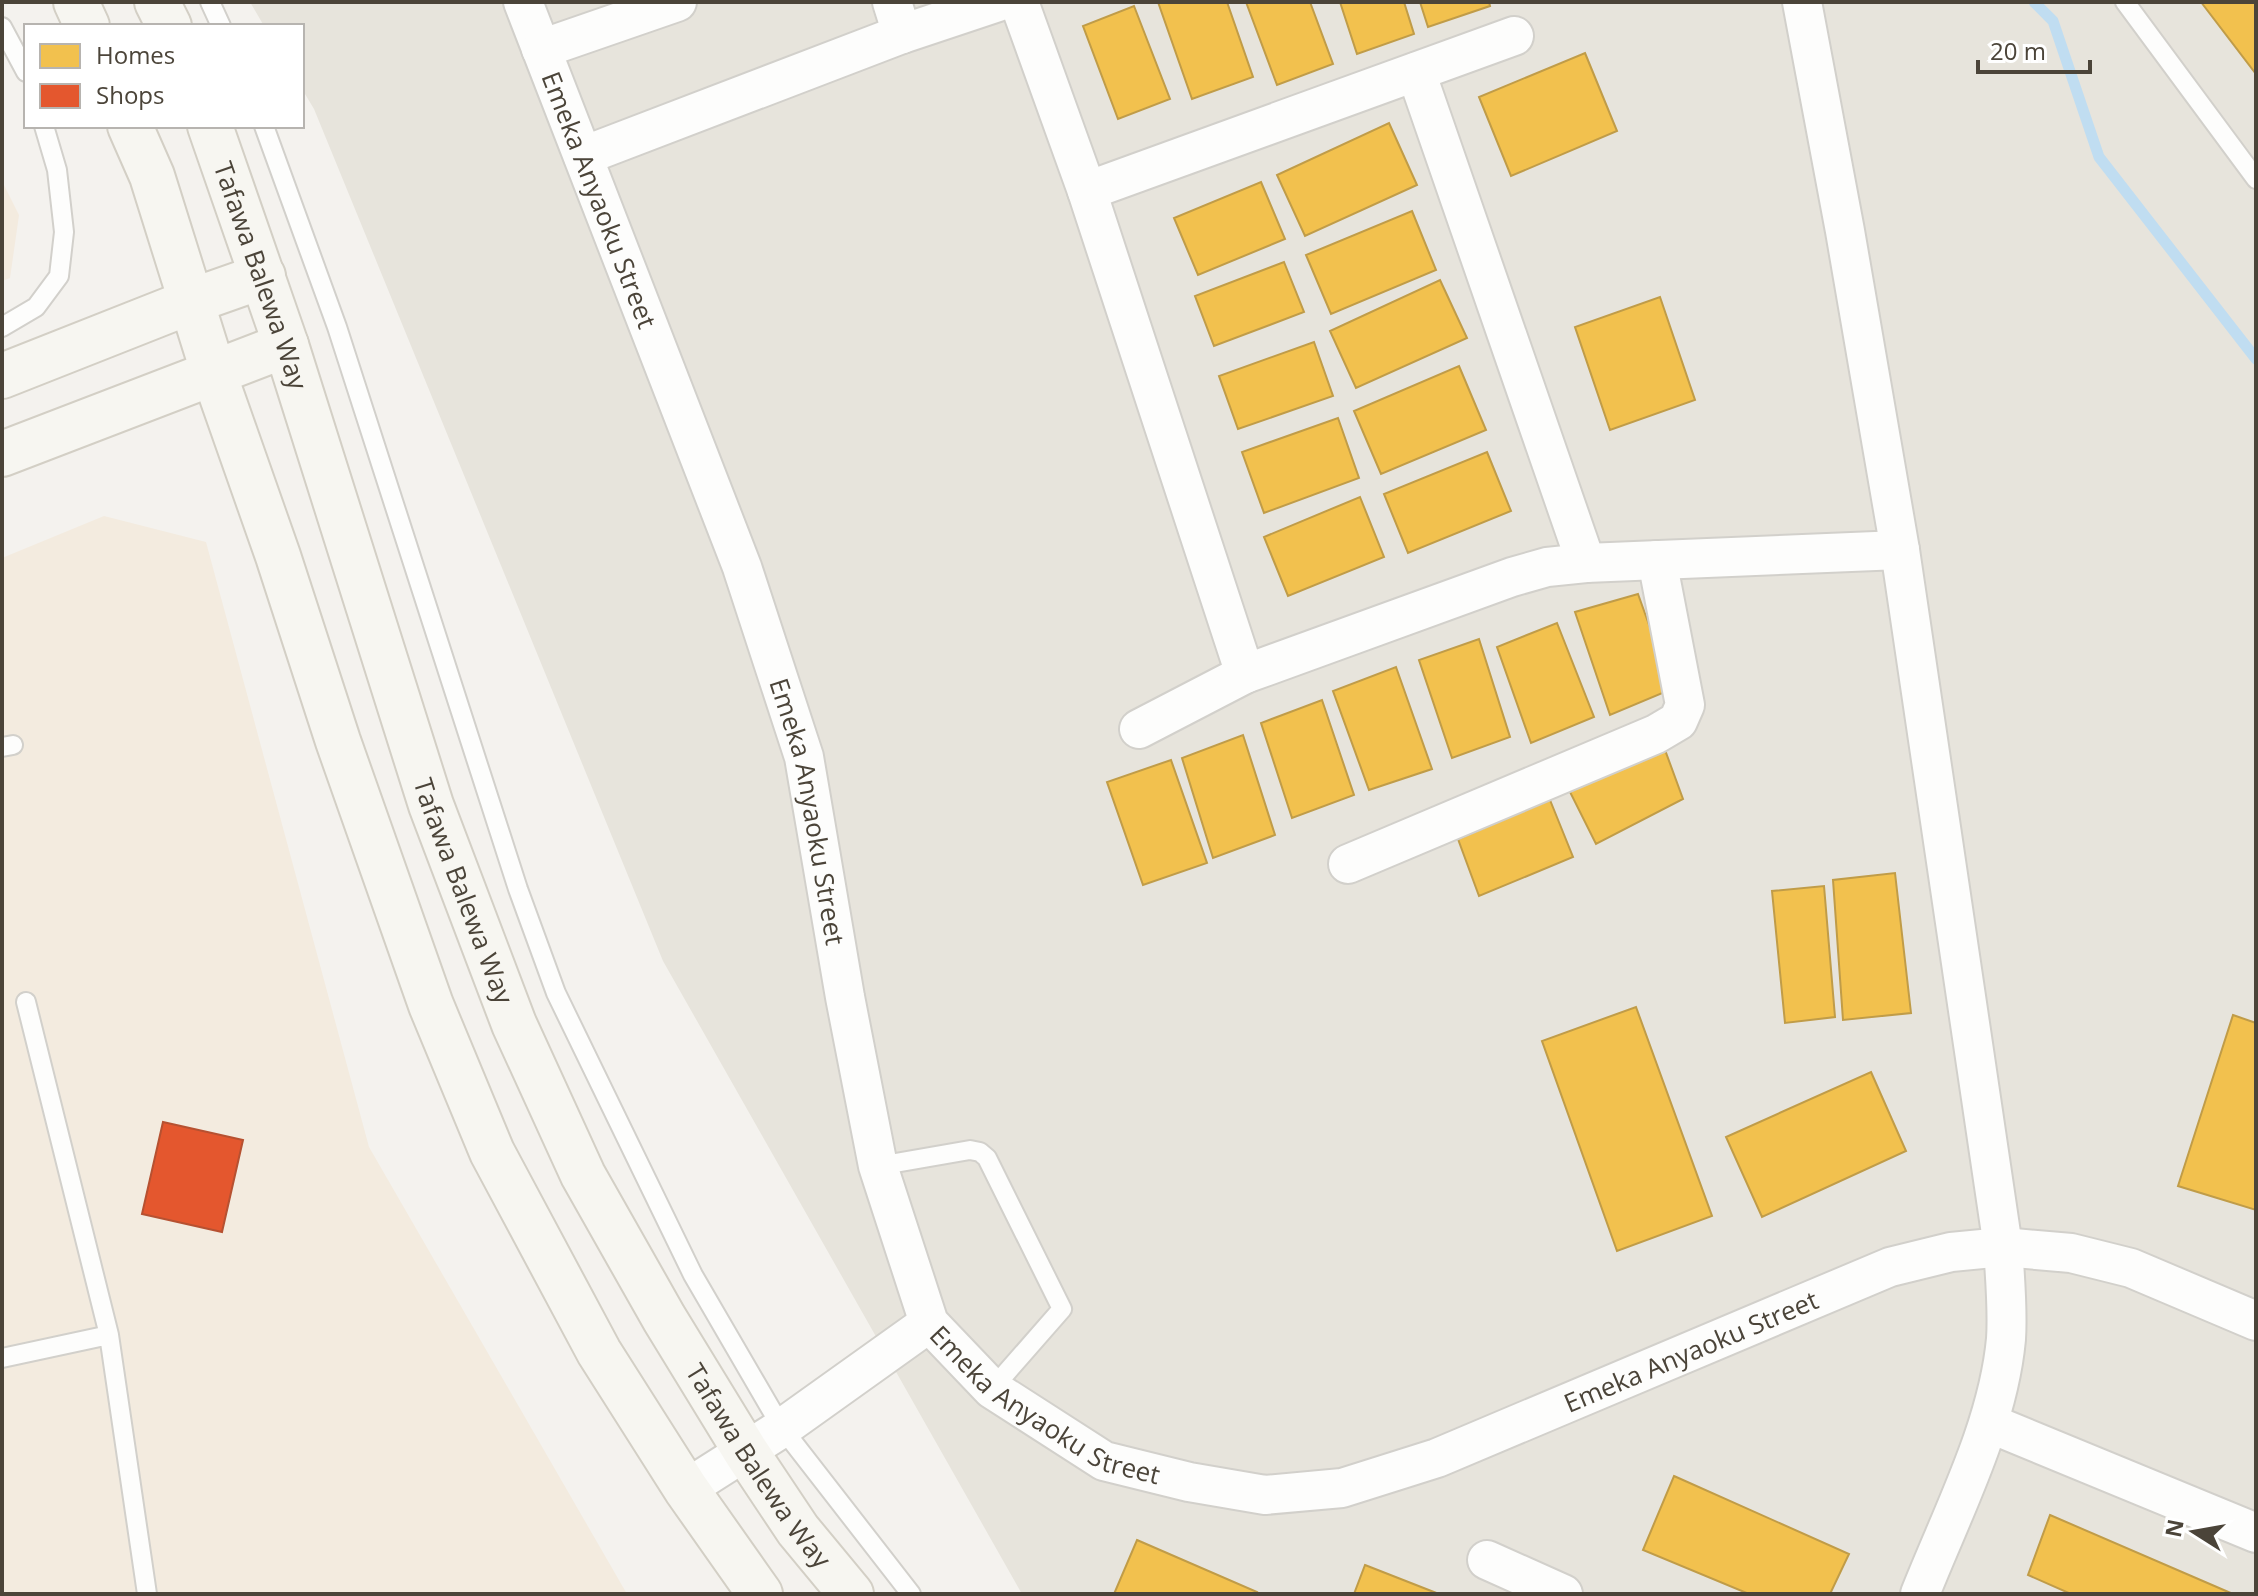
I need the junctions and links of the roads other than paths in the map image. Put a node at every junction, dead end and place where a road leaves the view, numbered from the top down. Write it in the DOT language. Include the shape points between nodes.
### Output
graph roads {
  1 [pos="76,2"];
  2 [pos="157,2"];
  3 [pos="210,2"];
  4 [pos="523,2"];
  5 [pos="677,2"];
  6 [pos="998,2"];
  7 [pos="1019,2"];
  8 [pos="1802,2"];
  9 [pos="2125,2"];
  10 [pos="897,18"];
  11 [pos="86,24"];
  12 [pos="168,24"];
  13 [pos="220,24"];
  14 [pos="2,27"];
  15 [pos="1514,36"];
  16 [pos="541,49"];
  17 [pos="24,68"];
  18 [pos="1416,72"];
  19 [pos="45,128"];
  20 [pos="131,128"];
  21 [pos="211,128"];
  22 [pos="265,128"];
  23 [pos="583,156"];
  24 [pos="2256,179"];
  25 [pos="1087,191"];
  26 [pos="263,276"];
  27 [pos="192,301"];
  28 [pos="2,327"];
  29 [pos="286,345"];
  30 [pos="213,371"];
  31 [pos="2,376"];
  32 [pos="2,454"];
  33 [pos="1900,550"];
  34 [pos="1657,560"];
  35 [pos="1586,563"];
  36 [pos="1245,674"];
  37 [pos="1139,729"];
  38 [pos="1348,864"];
  39 [pos="26,1002"];
  40 [pos="878,1166"];
  41 [pos="2003,1247"];
  42 [pos="2256,1321"];
  43 [pos="929,1323"];
  44 [pos="109,1335"];
  45 [pos="2,1358"];
  46 [pos="992,1389"];
  47 [pos="1989,1423"];
  48 [pos="782,1428"];
  49 [pos="746,1452"];
  50 [pos="686,1489"];
  51 [pos="2256,1533"];
  52 [pos="1487,1560"];
  53 [pos="147,1594"];
  54 [pos="760,1594"];
  55 [pos="851,1594"];
  56 [pos="911,1594"];
  57 [pos="1563,1594"];
  58 [pos="1920,1594"];
  1 -- 11 [label="main road"];
  2 -- 12 [label="main road"];
  3 -- 13 [label="lane"];
  4 -- 16 [label="street, Emeka Anyaoku Street"];
  5 -- 16 [label="street"];
  6 -- 10 [label="street"];
  7 -- 25 [label="street"];
  8 -- 33 [label="street"];
  9 -- 24 [label="lane"];
  10 -- 23 [label="street"];
  14 -- 17 [label="lane"];
  15 -- 18 [label="street"];
  16 -- 23 [label="street, Emeka Anyaoku Street"];
  18 -- 25 [label="street"];
  18 -- 35 [label="street"];
  19 -- 28 [label="lane" via="57,170 64,232 59,276 36,307"];
  20 -- 27 [label="main road"];
  21 -- 26 [label="main road, Tafawa Balewa Way"];
  22 -- 48 [label="lane" via="337,327 508,860 556,993 693,1275"];
  23 -- 40 [label="street, Emeka Anyaoku Street" via="742,567 804,757"];
  25 -- 36 [label="street"];
  26 -- 27 [label="main road"];
  26 -- 29 [label="main road, Tafawa Balewa Way"];
  27 -- 30 [label="main road"];
  27 -- 31 [label="main road"];
  29 -- 30 [label="main road"];
  29 -- 49 [label="main road, Tafawa Balewa Way" via="431,805 514,1024 583,1175"];
  30 -- 32 [label="main road"];
  30 -- 50 [label="main road" via="431,1005 492,1152 599,1352"];
  33 -- 34 [label="street"];
  33 -- 41 [label="street"];
  34 -- 35 [label="street"];
  34 -- 38 [label="street" via="1685,705 1678,721"];
  35 -- 36 [label="street" via="1512,577"];
  36 -- 37 [label="street"];
  39 -- 44 [label="lane"];
  40 -- 43 [label="street, Emeka Anyaoku Street"];
  40 -- 46 [label="lane" via="970,1150 987,1158 1062,1309"];
  41 -- 42 [label="street, Emeka Anyaoku Street" via="2071,1253 2131,1268"];
  41 -- 46 [label="street, Emeka Anyaoku Street" via="1951,1252 1890,1267 1437,1458 1342,1488 1265,1495 1104,1461"];
  41 -- 47 [label="street" via="2006,1338"];
  43 -- 46 [label="street, Emeka Anyaoku Street"];
  43 -- 48 [label="street"];
  44 -- 45 [label="lane"];
  44 -- 53 [label="lane"];
  47 -- 51 [label="street"];
  47 -- 58 [label="street"];
  48 -- 49 [label="street"];
  48 -- 56 [label="lane"];
  49 -- 50 [label="street"];
  49 -- 55 [label="main road, Tafawa Balewa Way" via="798,1530"];
  50 -- 54 [label="main road"];
  52 -- 57 [label="street"];
}
